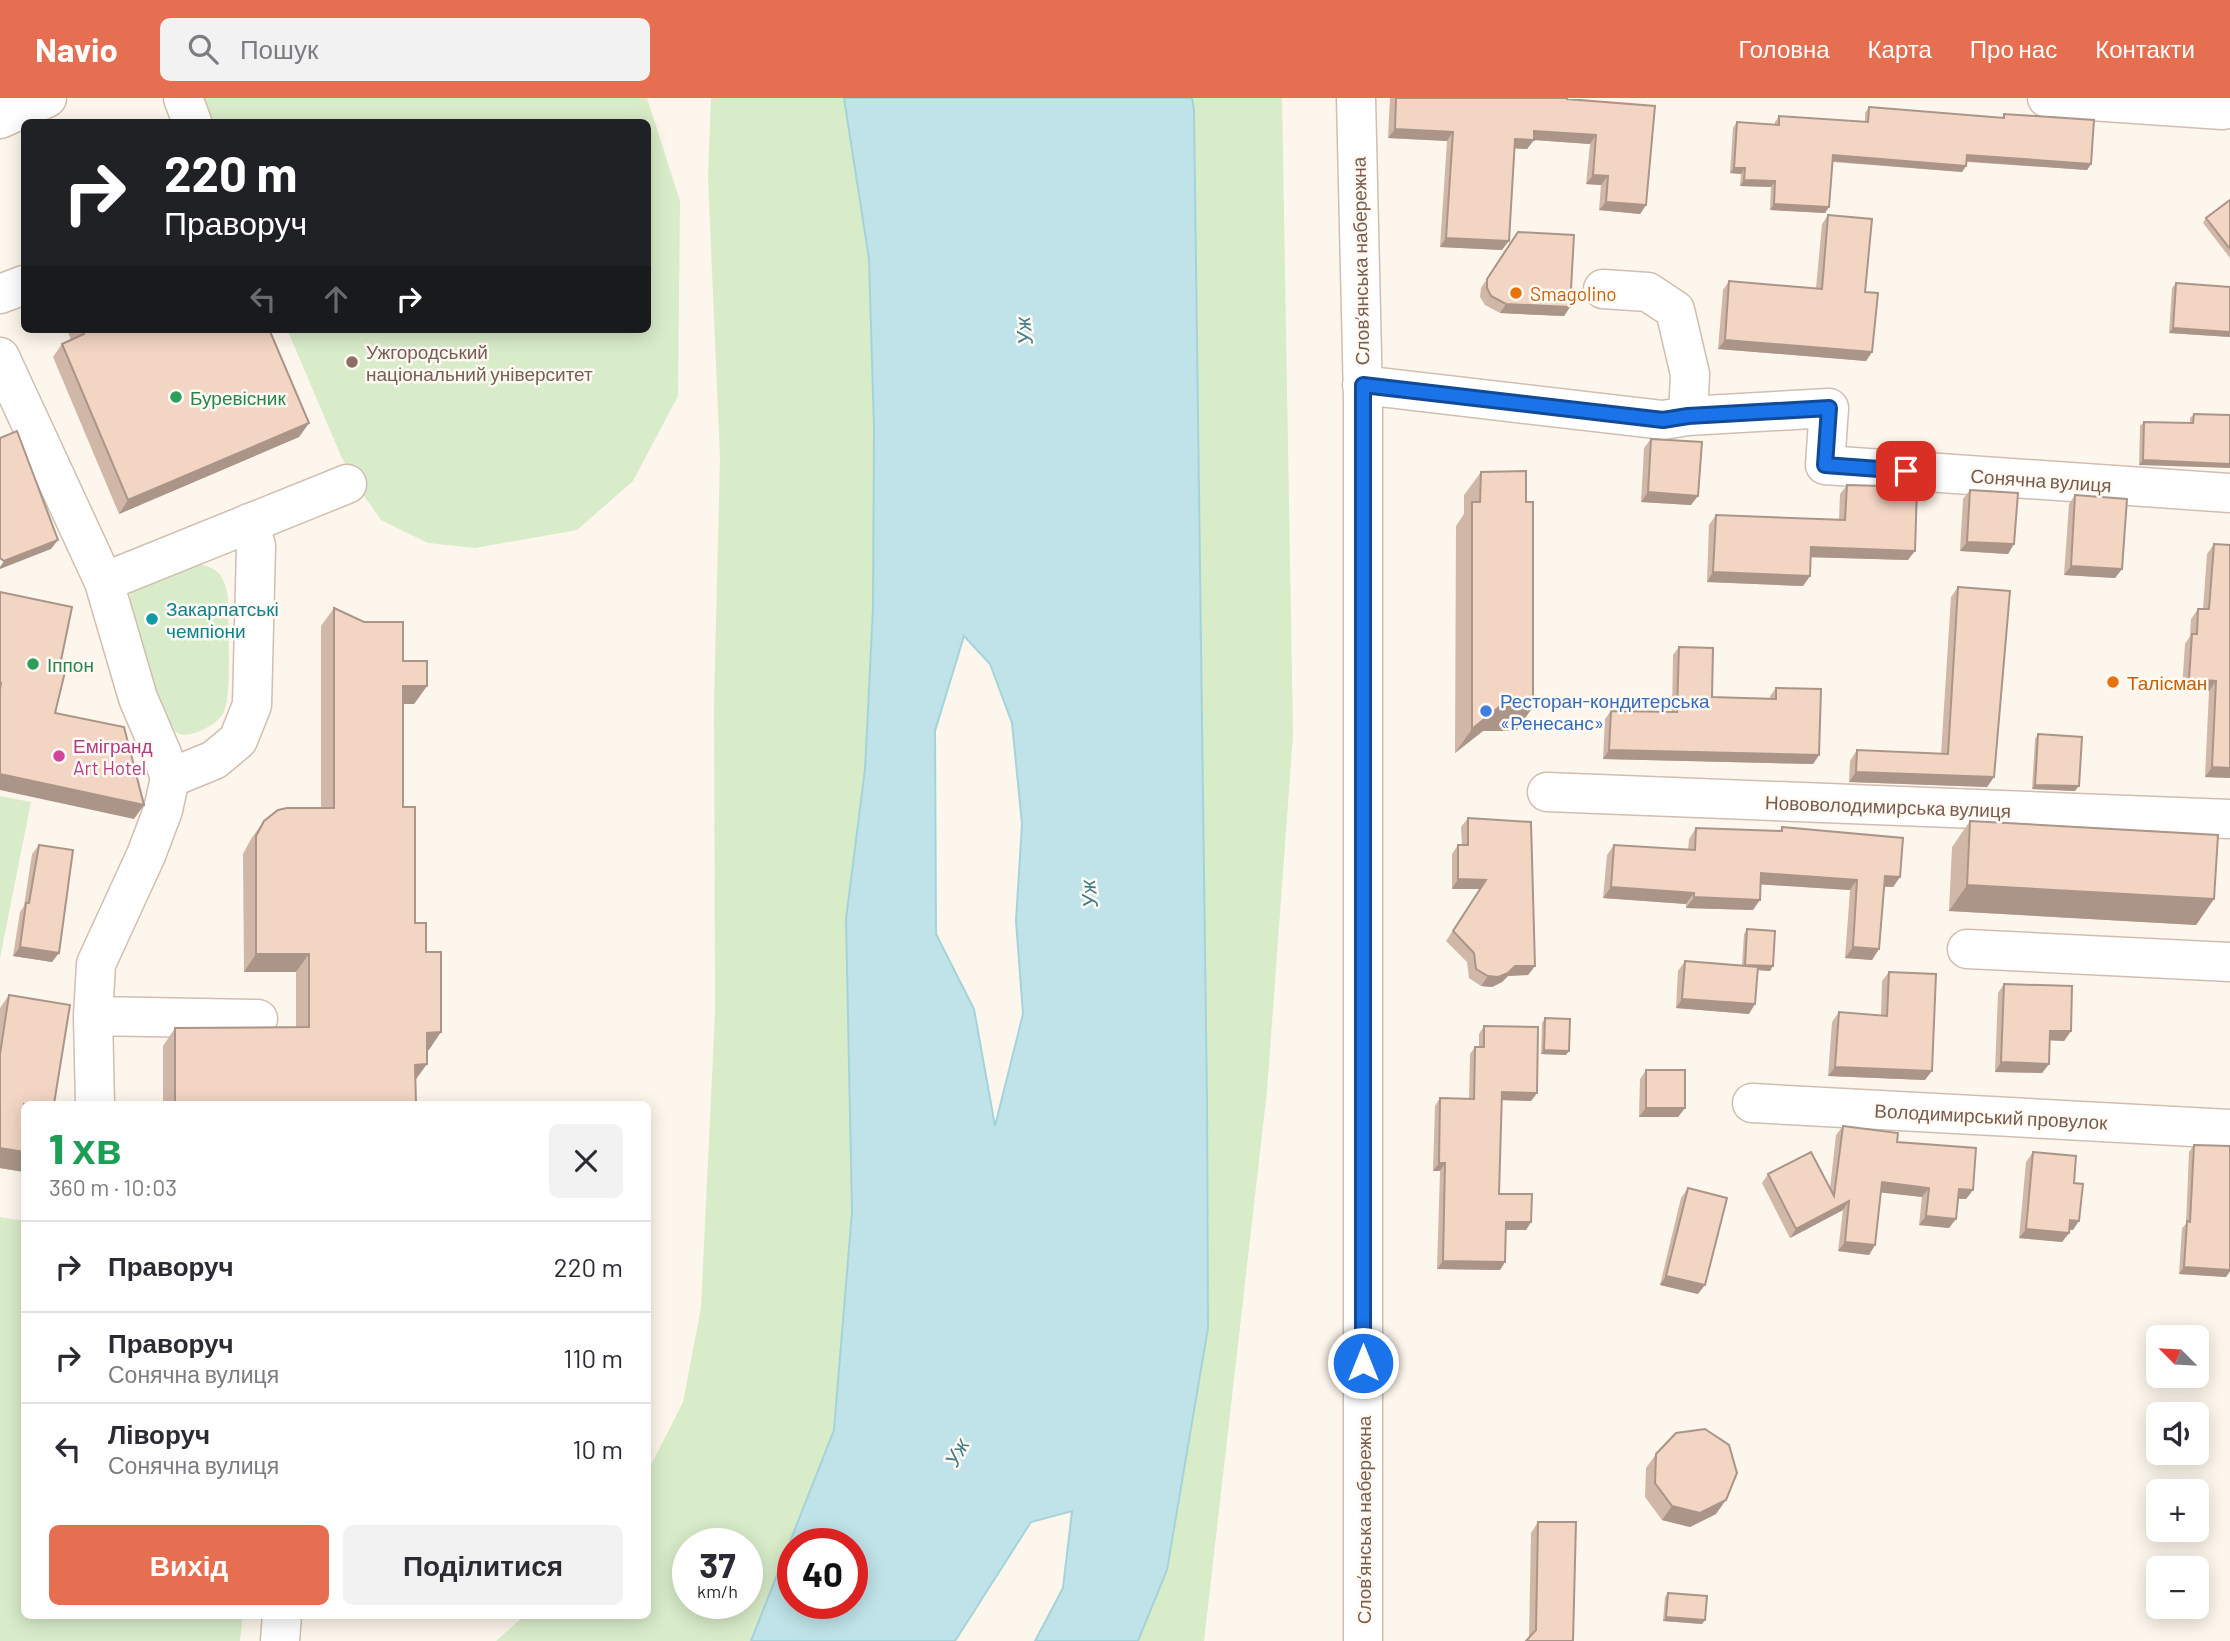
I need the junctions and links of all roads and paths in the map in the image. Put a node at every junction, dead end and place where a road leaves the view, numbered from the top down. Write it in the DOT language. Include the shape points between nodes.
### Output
graph roads {
  1 [pos="183,98"];
  2 [pos="1356,98"];
  3 [pos="2047,98"];
  4 [pos="47,104"];
  5 [pos="2222,109"];
  6 [pos="0,119"];
  7 [pos="191,119"];
  8 [pos="21,286"];
  9 [pos="1603,289"];
  10 [pos="0,295"];
  11 [pos="0,357"];
  12 [pos="1363,385"];
  13 [pos="1688,416"];
  14 [pos="347,484"];
  15 [pos="2230,493"];
  16 [pos="249,523"];
  17 [pos="104,582"];
  18 [pos="170,778"];
  19 [pos="1547,792"];
  20 [pos="2230,819"];
  21 [pos="1967,949"];
  22 [pos="2230,962"];
  23 [pos="93,1016"];
  24 [pos="258,1019"];
  25 [pos="95,1101"];
  26 [pos="1752,1104"];
  27 [pos="2230,1129"];
  28 [pos="282,1619"];
  29 [pos="280,1641"];
  30 [pos="1363,1641"];
  1 -- 7 [label="street"];
  2 -- 12 [label="street, Словʼянська набережна"];
  3 -- 5 [label="street"];
  4 -- 6 [label="street"];
  8 -- 10 [label="street"];
  9 -- 13 [label="street" via="1648,292 1675,310 1690,374"];
  11 -- 17 [label="street"];
  12 -- 13 [label="street" via="1624,417 1663,420"];
  12 -- 30 [label="street, Словʼянська набережна"];
  13 -- 15 [label="street, Сонячна вулиця" via="1829,408 1825,465"];
  14 -- 16 [label="street"];
  16 -- 17 [label="street"];
  16 -- 18 [label="street" via="256,546 251,705 238,740 214,760"];
  17 -- 18 [label="street" via="138,698"];
  18 -- 23 [label="street" via="146,855 96,964"];
  19 -- 20 [label="street, Нововолодимирська вулиця"];
  21 -- 22 [label="street"];
  23 -- 24 [label="street"];
  23 -- 25 [label="street"];
  26 -- 27 [label="street, Володимирський провулок"];
  28 -- 29 [label="street"];
}
